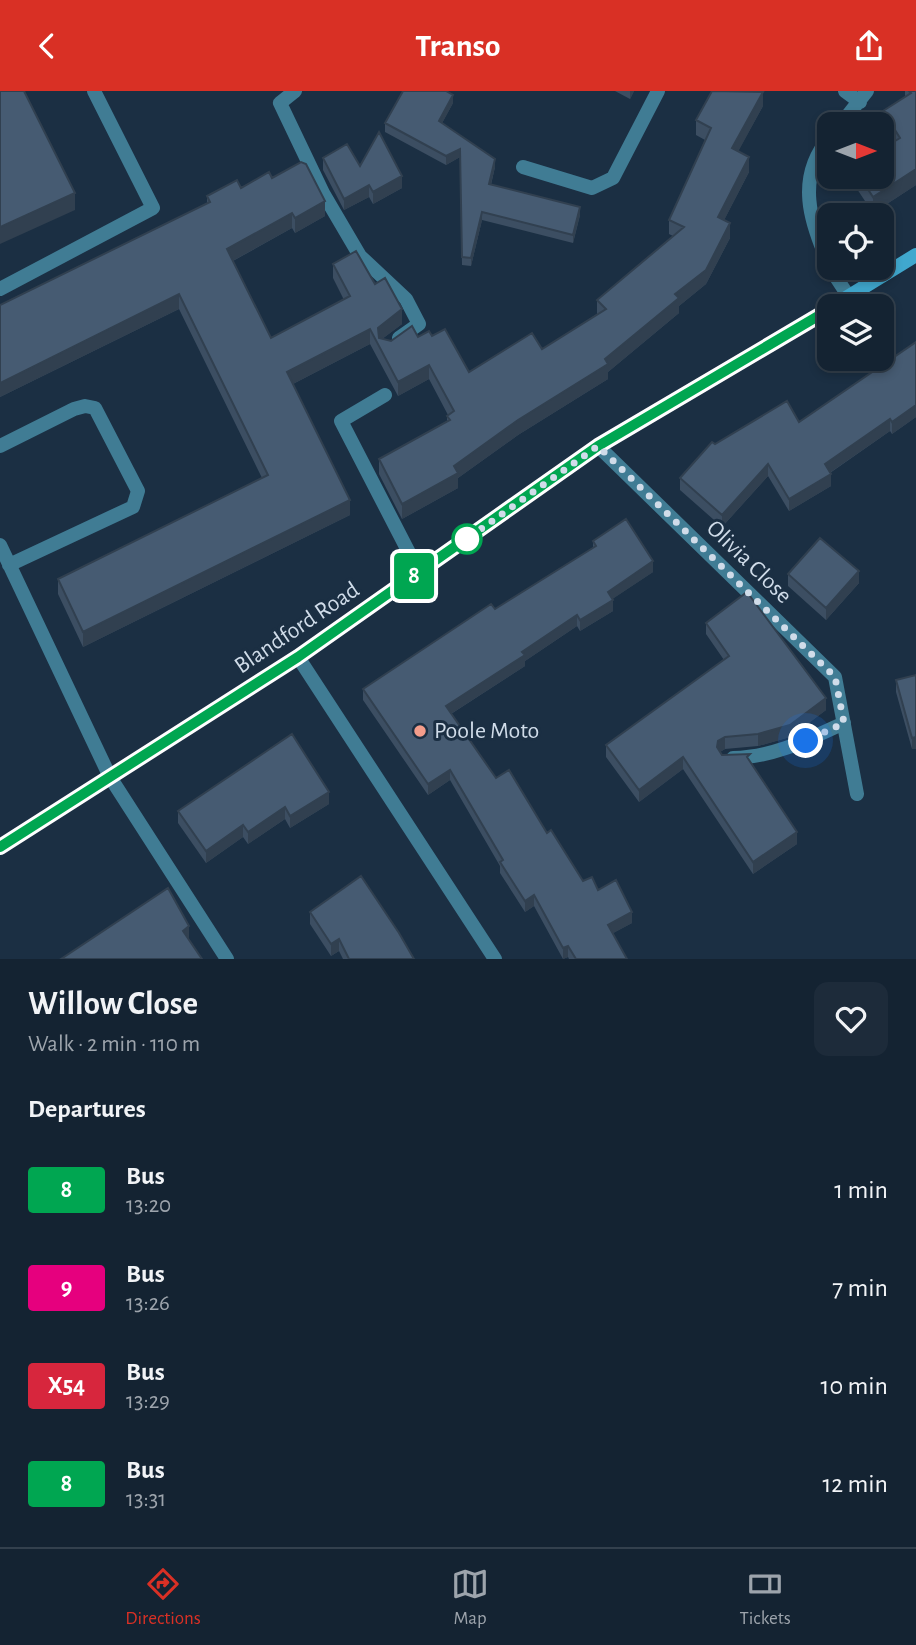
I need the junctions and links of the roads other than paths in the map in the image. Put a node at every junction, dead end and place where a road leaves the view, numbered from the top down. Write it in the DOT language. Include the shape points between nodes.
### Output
graph roads {
  1 [pos="94,91"];
  2 [pos="295,91"];
  3 [pos="658,91"];
  4 [pos="845,91"];
  5 [pos="863,96"];
  6 [pos="850,112"];
  7 [pos="817,152"];
  8 [pos="523,167"];
  9 [pos="817,239"];
  10 [pos="916,255"];
  11 [pos="0,289"];
  12 [pos="854,294"];
  13 [pos="817,316"];
  14 [pos="386,347"];
  15 [pos="385,395"];
  16 [pos="0,446"];
  17 [pos="598,446"];
  18 [pos="0,545"];
  19 [pos="9,565"];
  20 [pos="419,572"];
  21 [pos="298,657"];
  22 [pos="844,723"];
  23 [pos="726,758"];
  24 [pos="110,777"];
  25 [pos="857,794"];
  26 [pos="0,847"];
  27 [pos="227,959"];
  28 [pos="495,959"];
  1 -- 11 [label="street" via="153,208"];
  2 -- 14 [label="street" via="280,103 323,193 360,256 406,299 419,324"];
  3 -- 8 [label="street" via="613,178 592,188"];
  4 -- 5 [label="street"];
  5 -- 6 [label="street"];
  7 -- 9 [label="street" via="809,196"];
  10 -- 12 [label="main road, Blandford Road"];
  13 -- 17 [label="main road, Blandford Road"];
  15 -- 20 [label="street" via="341,421"];
  16 -- 19 [label="street" via="74,409 95,408 138,491 133,507"];
  17 -- 20 [label="main road, Blandford Road"];
  17 -- 22 [label="street, Olivia Close" via="835,677"];
  18 -- 19 [label="street"];
  19 -- 24 [label="street"];
  20 -- 21 [label="main road, Blandford Road"];
  21 -- 24 [label="main road, Blandford Road"];
  21 -- 28 [label="street"];
  22 -- 23 [label="street" via="760,758"];
  22 -- 25 [label="street, Olivia Close"];
  24 -- 26 [label="main road, Blandford Road"];
  24 -- 27 [label="street"];
}
